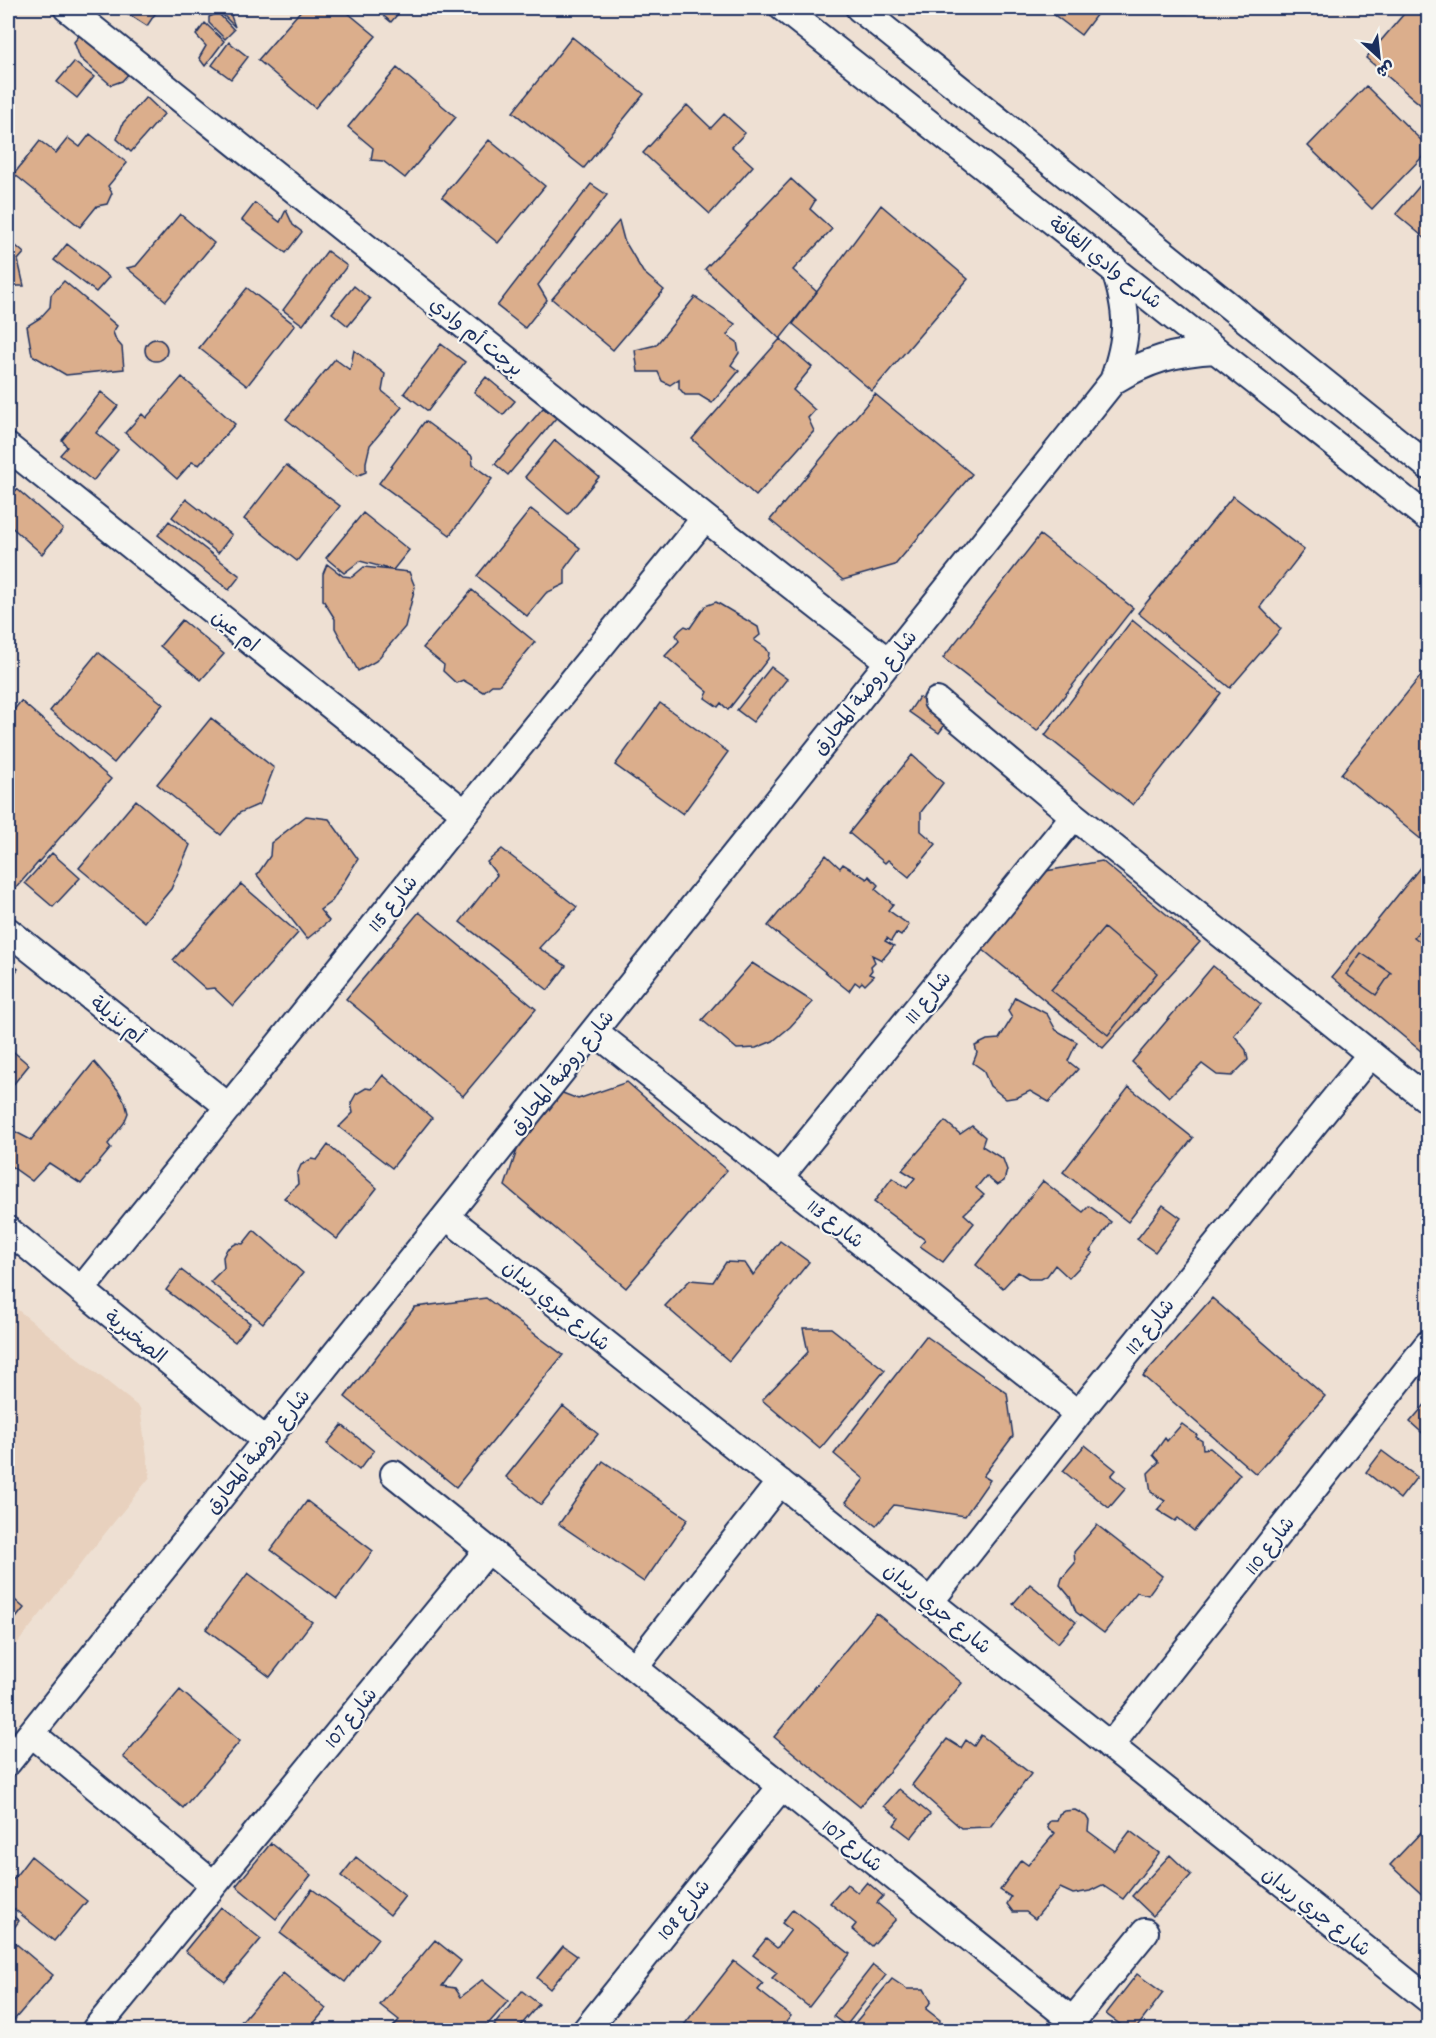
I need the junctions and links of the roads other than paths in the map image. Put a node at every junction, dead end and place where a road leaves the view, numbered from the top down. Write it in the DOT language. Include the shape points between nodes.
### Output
graph roads {
  1 [pos="67,8"];
  2 [pos="783,8"];
  3 [pos="859,8"];
  4 [pos="1114,268"];
  5 [pos="1216,350"];
  6 [pos="1113,381"];
  7 [pos="8,447"];
  8 [pos="1428,466"];
  9 [pos="705,518"];
  10 [pos="1428,518"];
  11 [pos="889,662"];
  12 [pos="937,701"];
  13 [pos="465,813"];
  14 [pos="1074,816"];
  15 [pos="8,931"];
  16 [pos="594,1031"];
  17 [pos="1371,1054"];
  18 [pos="1428,1100"];
  19 [pos="229,1107"];
  20 [pos="779,1178"];
  21 [pos="447,1216"];
  22 [pos="8,1230"];
  23 [pos="81,1290"];
  24 [pos="1428,1344"];
  25 [pos="1078,1414"];
  26 [pos="265,1440"];
  27 [pos="394,1474"];
  28 [pos="780,1482"];
  29 [pos="487,1551"];
  30 [pos="930,1602"];
  31 [pos="635,1667"];
  32 [pos="31,1733"];
  33 [pos="1110,1746"];
  34 [pos="8,1762"];
  35 [pos="781,1787"];
  36 [pos="213,1884"];
  37 [pos="1145,1932"];
  38 [pos="1428,1999"];
  39 [pos="1069,2026"];
  40 [pos="95,2031"];
  41 [pos="586,2031"];
  1 -- 9 [label="street, برجت أم وادي"];
  2 -- 4 [label="street, شارع وادي الغافة"];
  3 -- 8 [label="street"];
  4 -- 5 [label="street, شارع وادي الغافة"];
  4 -- 6 [label="street, شارع روضة المحارق" via="1123,295 1126,324"];
  5 -- 6 [label="street, شارع روضة المحارق" via="1162,357"];
  5 -- 10 [label="street, شارع وادي الغافة"];
  6 -- 11 [label="street, شارع روضة المحارق"];
  7 -- 13 [label="street, ام عين"];
  9 -- 11 [label="street, برجت أم وادي"];
  9 -- 13 [label="street, شارع 115"];
  11 -- 16 [label="street, شارع روضة المحارق"];
  12 -- 14 [label="street"];
  13 -- 19 [label="street, شارع 115"];
  14 -- 17 [label="street"];
  14 -- 20 [label="street, شارع 111"];
  15 -- 19 [label="street, أم نذيلة"];
  16 -- 20 [label="street, شارع 113"];
  16 -- 21 [label="street, شارع روضة المحارق"];
  17 -- 18 [label="street"];
  17 -- 25 [label="street, شارع 112"];
  19 -- 23 [label="street, شارع 115"];
  20 -- 25 [label="street, شارع 113"];
  21 -- 26 [label="street, شارع روضة المحارق"];
  21 -- 28 [label="street, شارع جري ربدان"];
  22 -- 23 [label="street, الصخبرية"];
  23 -- 26 [label="street, الصخبرية"];
  24 -- 33 [label="street, شارع 110"];
  25 -- 30 [label="street, شارع 112"];
  26 -- 32 [label="street, شارع روضة المحارق"];
  27 -- 29 [label="street, شارع 107"];
  28 -- 30 [label="street, شارع جري ربدان"];
  28 -- 31 [label="street"];
  29 -- 31 [label="street, شارع 107"];
  29 -- 36 [label="street, شارع 107"];
  30 -- 33 [label="street, شارع جري ربدان"];
  31 -- 35 [label="street, شارع 107"];
  32 -- 34 [label="street, شارع روضة المحارق"];
  32 -- 36 [label="street"];
  33 -- 38 [label="street, شارع جري ربدان"];
  35 -- 39 [label="street, شارع 107"];
  35 -- 41 [label="street, شارع 108"];
  36 -- 40 [label="street, شارع 107"];
  37 -- 39 [label="street, شارع 107"];
}
